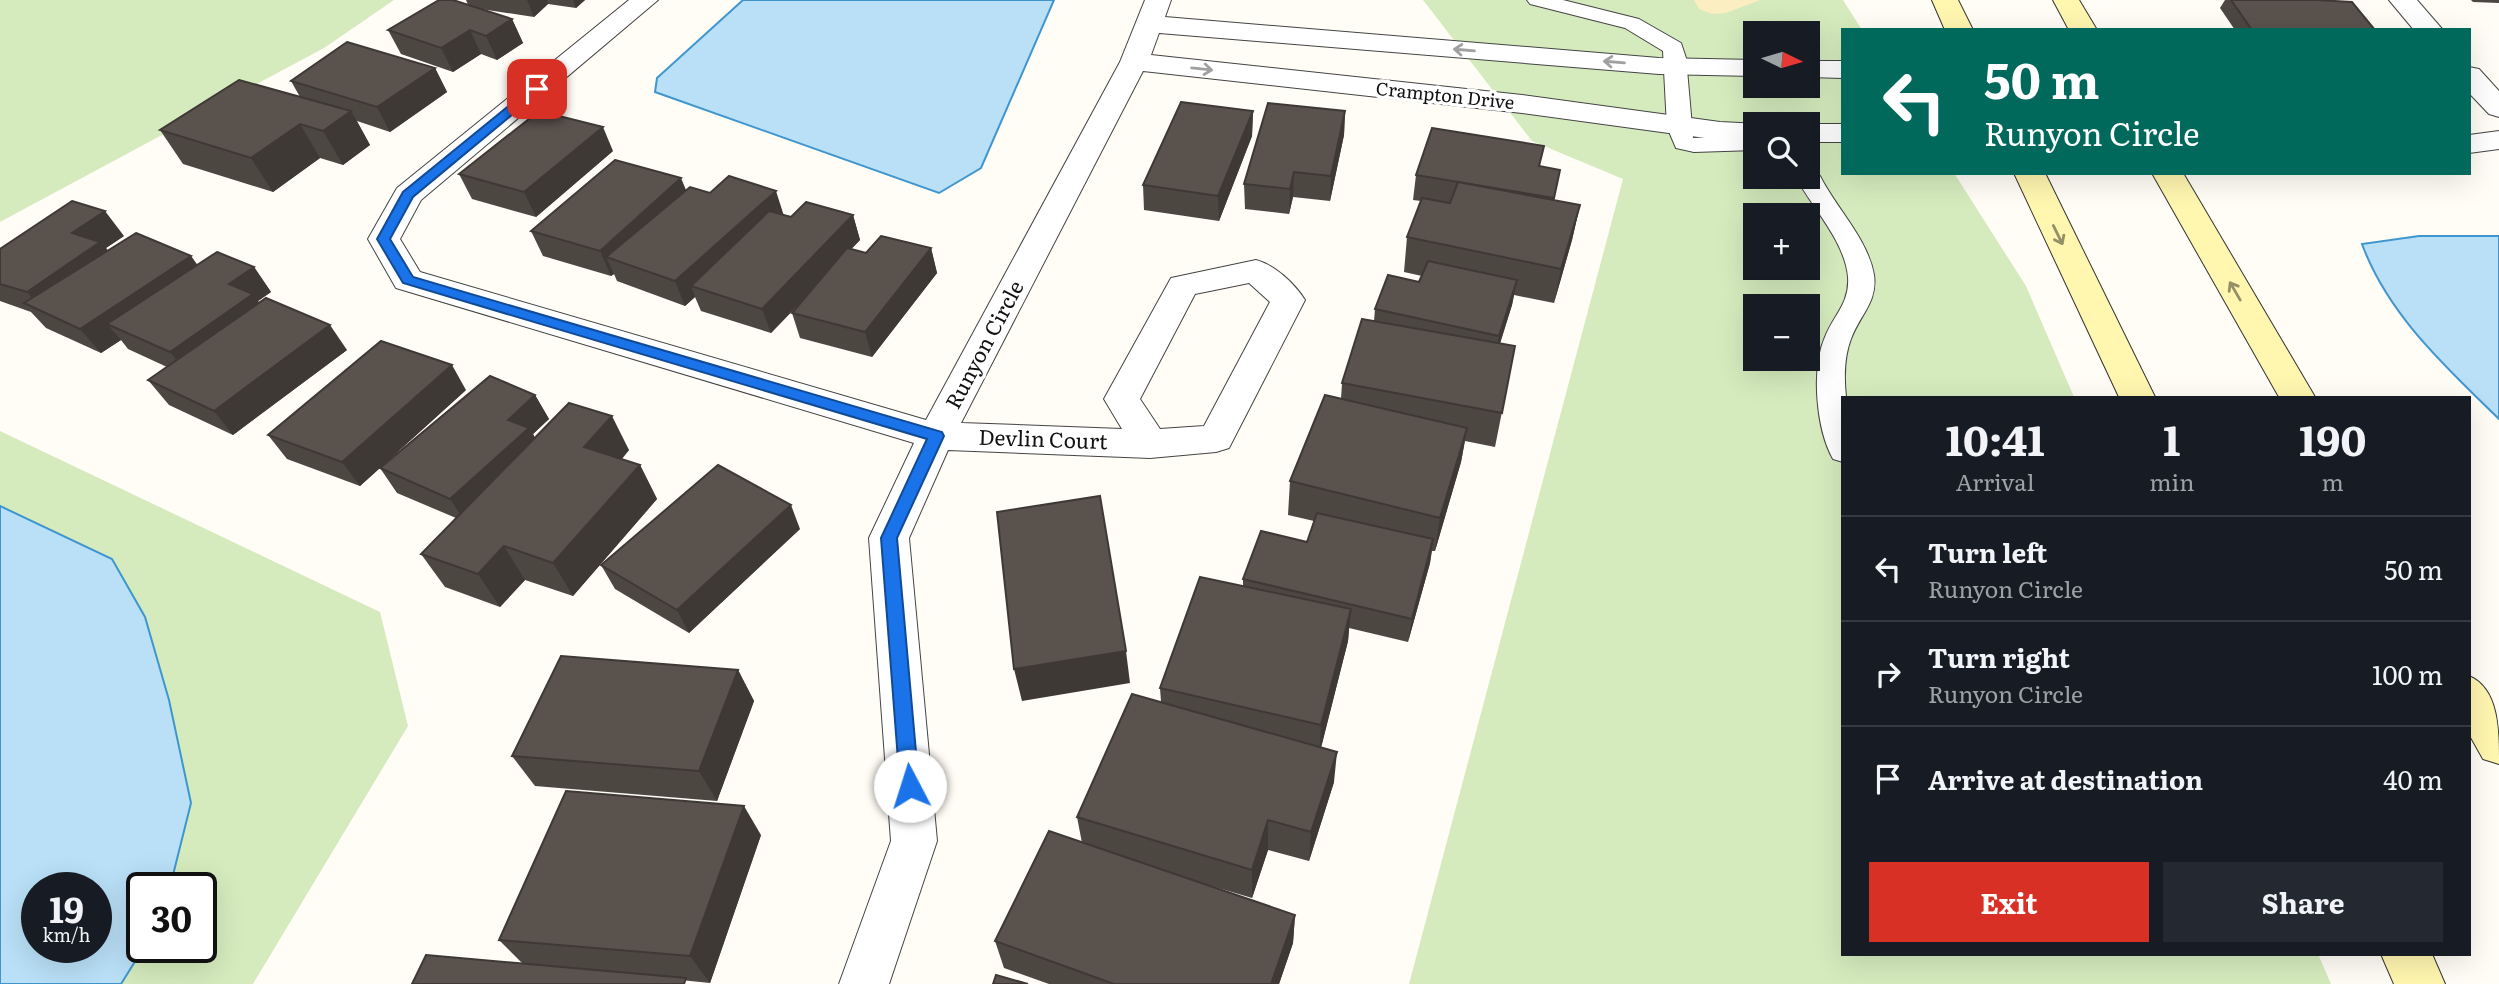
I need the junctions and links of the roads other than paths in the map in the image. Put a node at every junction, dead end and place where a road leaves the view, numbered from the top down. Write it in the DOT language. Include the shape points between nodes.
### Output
graph roads {
  1 [pos="645,0"];
  2 [pos="1537,0"];
  3 [pos="1945,0"];
  4 [pos="2066,0"];
  5 [pos="2402,0"];
  6 [pos="1154,12"];
  7 [pos="1958,28"];
  8 [pos="2082,28"];
  9 [pos="2427,28"];
  10 [pos="1134,62"];
  11 [pos="1669,66"];
  12 [pos="1743,68"];
  13 [pos="1820,69"];
  14 [pos="1841,70"];
  15 [pos="2471,77"];
  16 [pos="2499,108"];
  17 [pos="1667,124"];
  18 [pos="1743,132"];
  19 [pos="1820,133"];
  20 [pos="1841,133"];
  21 [pos="2499,140"];
  22 [pos="1743,143"];
  23 [pos="2471,144"];
  24 [pos="2030,175"];
  25 [pos="2168,175"];
  26 [pos="1816,189"];
  27 [pos="2137,396"];
  28 [pos="2296,396"];
  29 [pos="936,436"];
  30 [pos="1150,444"];
  31 [pos="1841,444"];
  32 [pos="2471,697"];
  33 [pos="2499,745"];
  34 [pos="2407,956"];
  35 [pos="864,984"];
  36 [pos="2420,984"];
  1 -- 29 [label="street" via="408,195 384,239 408,280"];
  2 -- 11 [label="lane" via="1632,23 1673,48"];
  3 -- 7 [label="main road"];
  4 -- 8 [label="main road"];
  5 -- 9 [label="street"];
  6 -- 10 [label="street, Runyon Circle"];
  11 -- 6 [label="street, one-way"];
  10 -- 17 [label="street, Crampton Drive, one-way"];
  10 -- 29 [label="street, Runyon Circle"];
  11 -- 12 [label="street"];
  11 -- 17 [label="street"];
  13 -- 14 [label="street"];
  15 -- 16 [label="street"];
  17 -- 18 [label="street, Crampton Drive"];
  17 -- 22 [label="lane" via="1680,139 1694,145"];
  19 -- 20 [label="street"];
  21 -- 23 [label="street"];
  24 -- 27 [label="main road, one-way"];
  28 -- 25 [label="main road, one-way"];
  26 -- 31 [label="lane" via="1861,274 1860,292 1837,337 1829,375"];
  29 -- 30 [label="street, Devlin Court"];
  29 -- 35 [label="street, Runyon Circle" via="889,538 914,841"];
  30 -- 30 [label="street, Devlin Court" via="1216,438 1289,300 1256,271 1183,286 1122,399"];
  32 -- 33 [label="main road"];
  34 -- 36 [label="main road"];
}
